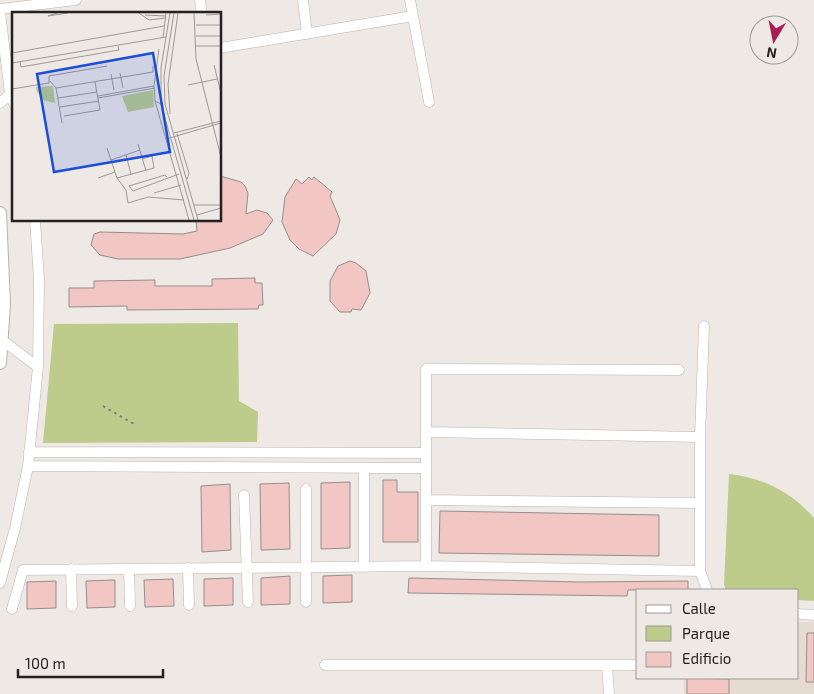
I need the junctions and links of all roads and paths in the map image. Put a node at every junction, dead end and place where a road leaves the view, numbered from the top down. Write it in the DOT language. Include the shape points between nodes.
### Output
graph roads {
  1 [pos="76,0"];
  2 [pos="303,0"];
  3 [pos="410,0"];
  4 [pos="0,10"];
  5 [pos="413,16"];
  6 [pos="307,34"];
  7 [pos="221,48"];
  8 [pos="12,99"];
  9 [pos="0,102"];
  10 [pos="429,102"];
  11 [pos="0,213"];
  12 [pos="35,221"];
  13 [pos="704,326"];
  14 [pos="2,340"];
  15 [pos="0,363"];
  16 [pos="38,367"];
  17 [pos="679,370"];
  18 [pos="103,406"];
  19 [pos="137,423"];
  20 [pos="426,432"];
  21 [pos="700,437"];
  22 [pos="29,452"];
  23 [pos="426,453"];
  24 [pos="248,454"];
  25 [pos="28,466"];
  26 [pos="248,467"];
  27 [pos="364,468"];
  28 [pos="426,468"];
  29 [pos="306,489"];
  30 [pos="244,495"];
  31 [pos="426,500"];
  32 [pos="700,503"];
  33 [pos="426,566"];
  34 [pos="306,567"];
  35 [pos="364,567"];
  36 [pos="188,568"];
  37 [pos="247,568"];
  38 [pos="71,569"];
  39 [pos="129,569"];
  40 [pos="700,571"];
  41 [pos="0,583"];
  42 [pos="708,589"];
  43 [pos="248,602"];
  44 [pos="306,602"];
  45 [pos="189,605"];
  46 [pos="72,606"];
  47 [pos="130,606"];
  48 [pos="12,609"];
  49 [pos="799,614"];
  50 [pos="814,614"];
  51 [pos="325,665"];
  52 [pos="606,665"];
  53 [pos="636,665"];
  54 [pos="609,694"];
  1 -- 4 [label="street"];
  2 -- 6 [label="street"];
  3 -- 5 [label="street"];
  4 -- 8 [label="street"];
  5 -- 6 [label="street"];
  5 -- 10 [label="street"];
  6 -- 7 [label="street"];
  8 -- 9 [label="street"];
  11 -- 14 [label="main road" via="4,277"];
  12 -- 16 [label="street" via="39,279"];
  13 -- 21 [label="street"];
  14 -- 15 [label="main road"];
  14 -- 16 [label="street"];
  16 -- 22 [label="street"];
  17 -- 20 [label="street" via="426,369"];
  18 -- 19 [label="path"];
  20 -- 21 [label="street"];
  20 -- 23 [label="street"];
  21 -- 32 [label="street"];
  22 -- 24 [label="street"];
  22 -- 25 [label="street"];
  23 -- 24 [label="street"];
  23 -- 28 [label="street"];
  24 -- 26 [label="street"];
  25 -- 26 [label="street"];
  25 -- 41 [label="street"];
  26 -- 27 [label="street"];
  27 -- 28 [label="street"];
  27 -- 35 [label="street"];
  28 -- 31 [label="street"];
  29 -- 34 [label="street"];
  30 -- 37 [label="street"];
  31 -- 32 [label="street"];
  31 -- 33 [label="street"];
  32 -- 40 [label="street"];
  33 -- 35 [label="street"];
  33 -- 40 [label="street"];
  34 -- 35 [label="street"];
  34 -- 37 [label="street"];
  34 -- 44 [label="street"];
  36 -- 37 [label="street"];
  36 -- 39 [label="street"];
  36 -- 45 [label="street"];
  37 -- 43 [label="street"];
  38 -- 39 [label="street"];
  38 -- 46 [label="street"];
  38 -- 48 [label="street" via="23,570"];
  39 -- 47 [label="street"];
  40 -- 42 [label="street"];
  49 -- 50 [label="street"];
  51 -- 52 [label="street"];
  52 -- 53 [label="street"];
  52 -- 54 [label="street"];
}
